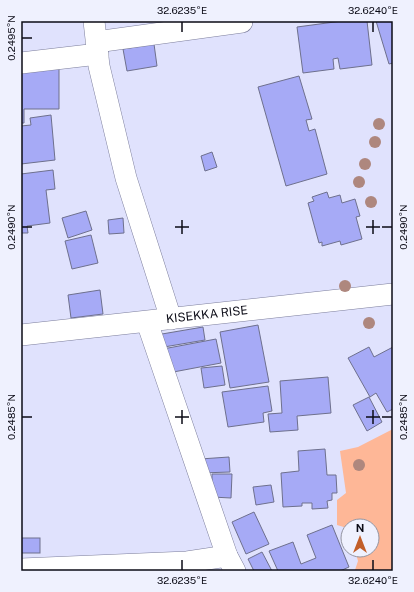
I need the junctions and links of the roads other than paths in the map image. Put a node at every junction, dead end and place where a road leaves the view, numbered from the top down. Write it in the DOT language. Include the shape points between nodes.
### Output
graph roads {
  1 [pos="94,21"];
  2 [pos="242,22"];
  3 [pos="97,48"];
  4 [pos="21,63"];
  5 [pos="393,294"];
  6 [pos="171,319"];
  7 [pos="147,322"];
  8 [pos="21,335"];
  9 [pos="231,564"];
  10 [pos="21,569"];
  1 -- 3 [label="street"];
  2 -- 3 [label="street"];
  3 -- 4 [label="street"];
  3 -- 6 [label="street" via="126,178"];
  5 -- 6 [label="street, KISEKKA RISE"];
  6 -- 7 [label="street, KISEKKA RISE"];
  7 -- 8 [label="street, KISEKKA RISE"];
  7 -- 9 [label="street"];
  9 -- 10 [label="street" via="187,562"];
}
